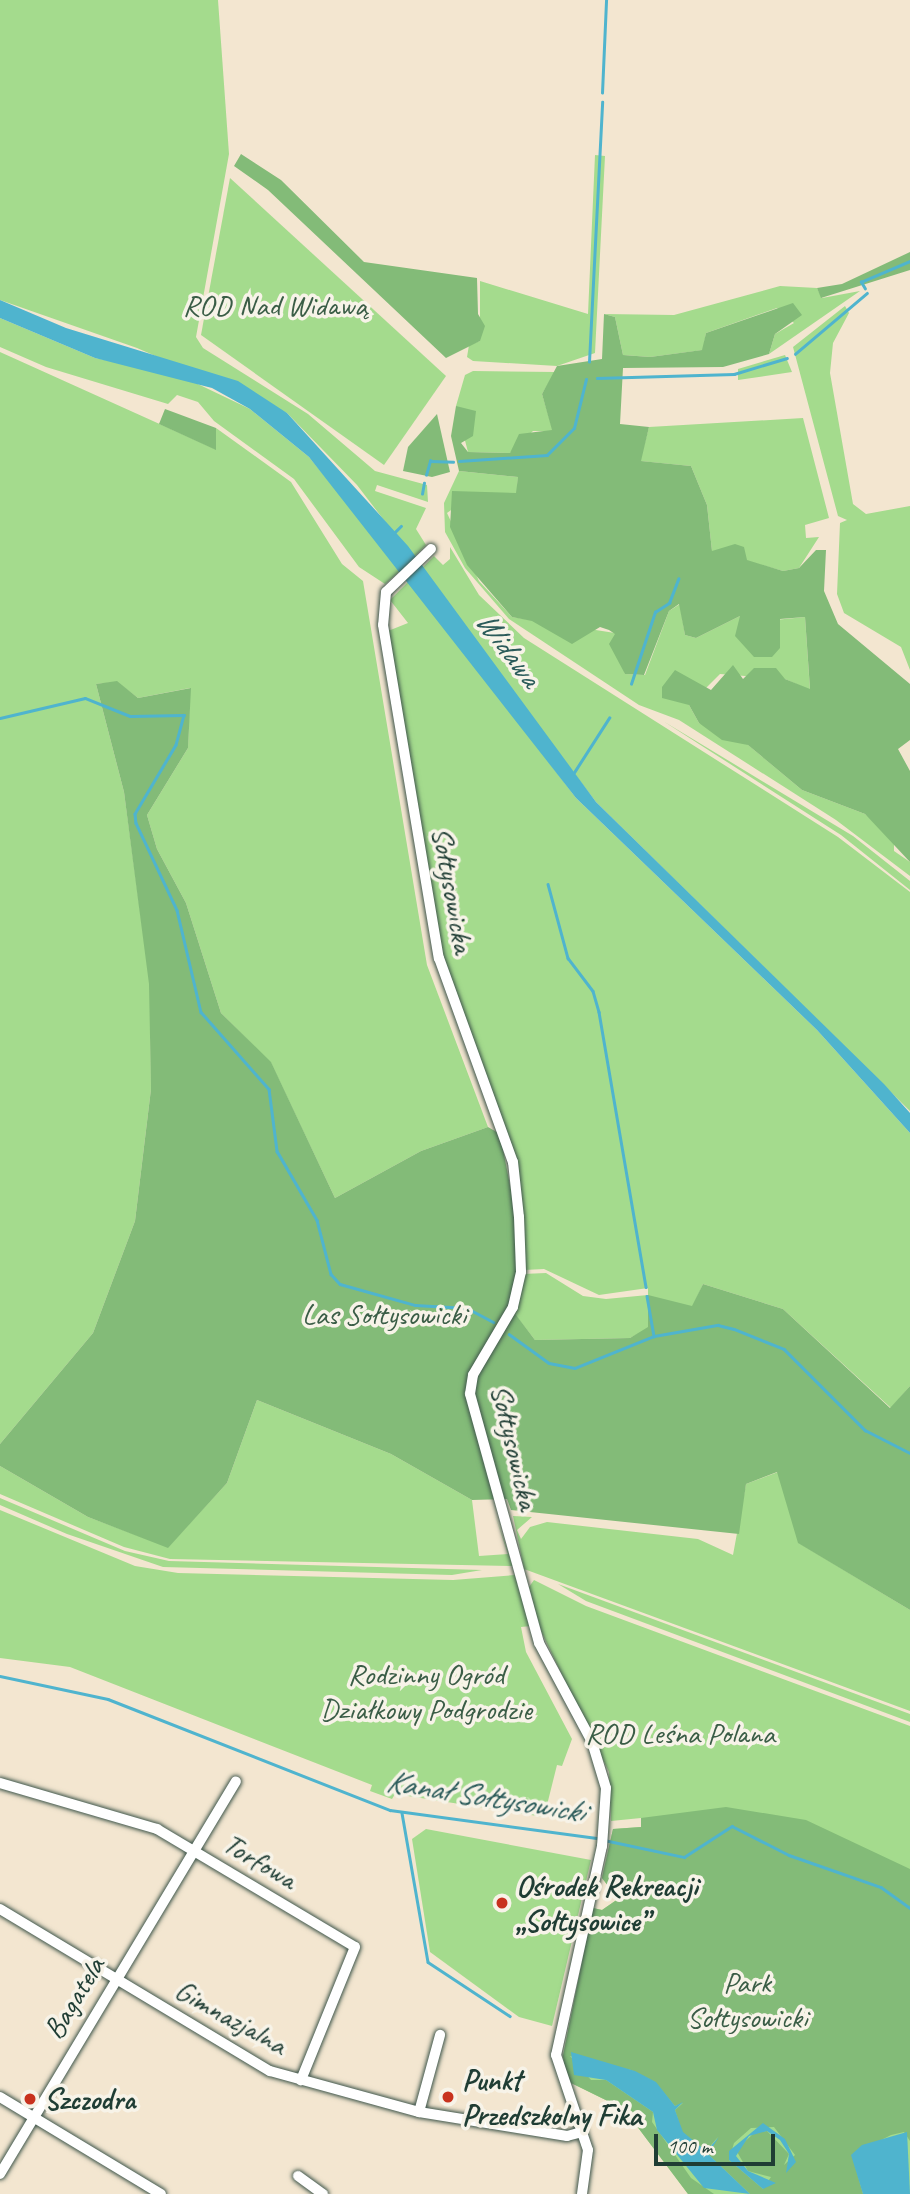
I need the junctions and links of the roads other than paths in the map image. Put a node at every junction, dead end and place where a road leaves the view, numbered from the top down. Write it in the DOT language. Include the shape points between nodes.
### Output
graph roads {
  1 [pos="431,549"];
  2 [pos="236,1782"];
  3 [pos="0,1783"];
  4 [pos="194,1850"];
  5 [pos="0,1909"];
  6 [pos="115,1978"];
  7 [pos="440,2035"];
  8 [pos="301,2080"];
  9 [pos="0,2096"];
  10 [pos="419,2112"];
  11 [pos="32,2116"];
  12 [pos="582,2132"];
  13 [pos="0,2174"];
  14 [pos="298,2176"];
  15 [pos="161,2194"];
  16 [pos="323,2194"];
  17 [pos="582,2194"];
  1 -- 12 [label="street, Sołtysowicka" via="391,587 382,604 383,625 439,958 516,1184 517,1293 507,1324 473,1375 470,1394 539,1643 602,1766 605,1831 556,2055"];
  2 -- 4 [label="street, Bagatela"];
  3 -- 4 [label="street, Torfowa" via="126,1815"];
  4 -- 6 [label="street, Bagatela"];
  4 -- 8 [label="street, Torfowa" via="355,1947"];
  5 -- 6 [label="street, Gimnazjalna"];
  6 -- 8 [label="street, Gimnazjalna" via="270,2071"];
  6 -- 11 [label="street, Bagatela"];
  7 -- 10 [label="street"];
  8 -- 10 [label="street, Gimnazjalna"];
  9 -- 11 [label="street"];
  10 -- 12 [label="street, Gimnazjalna" via="568,2136"];
  11 -- 13 [label="street, Bagatela"];
  11 -- 15 [label="street"];
  12 -- 17 [label="street, Sołtysowicka" via="588,2155"];
  14 -- 16 [label="street"];
}
